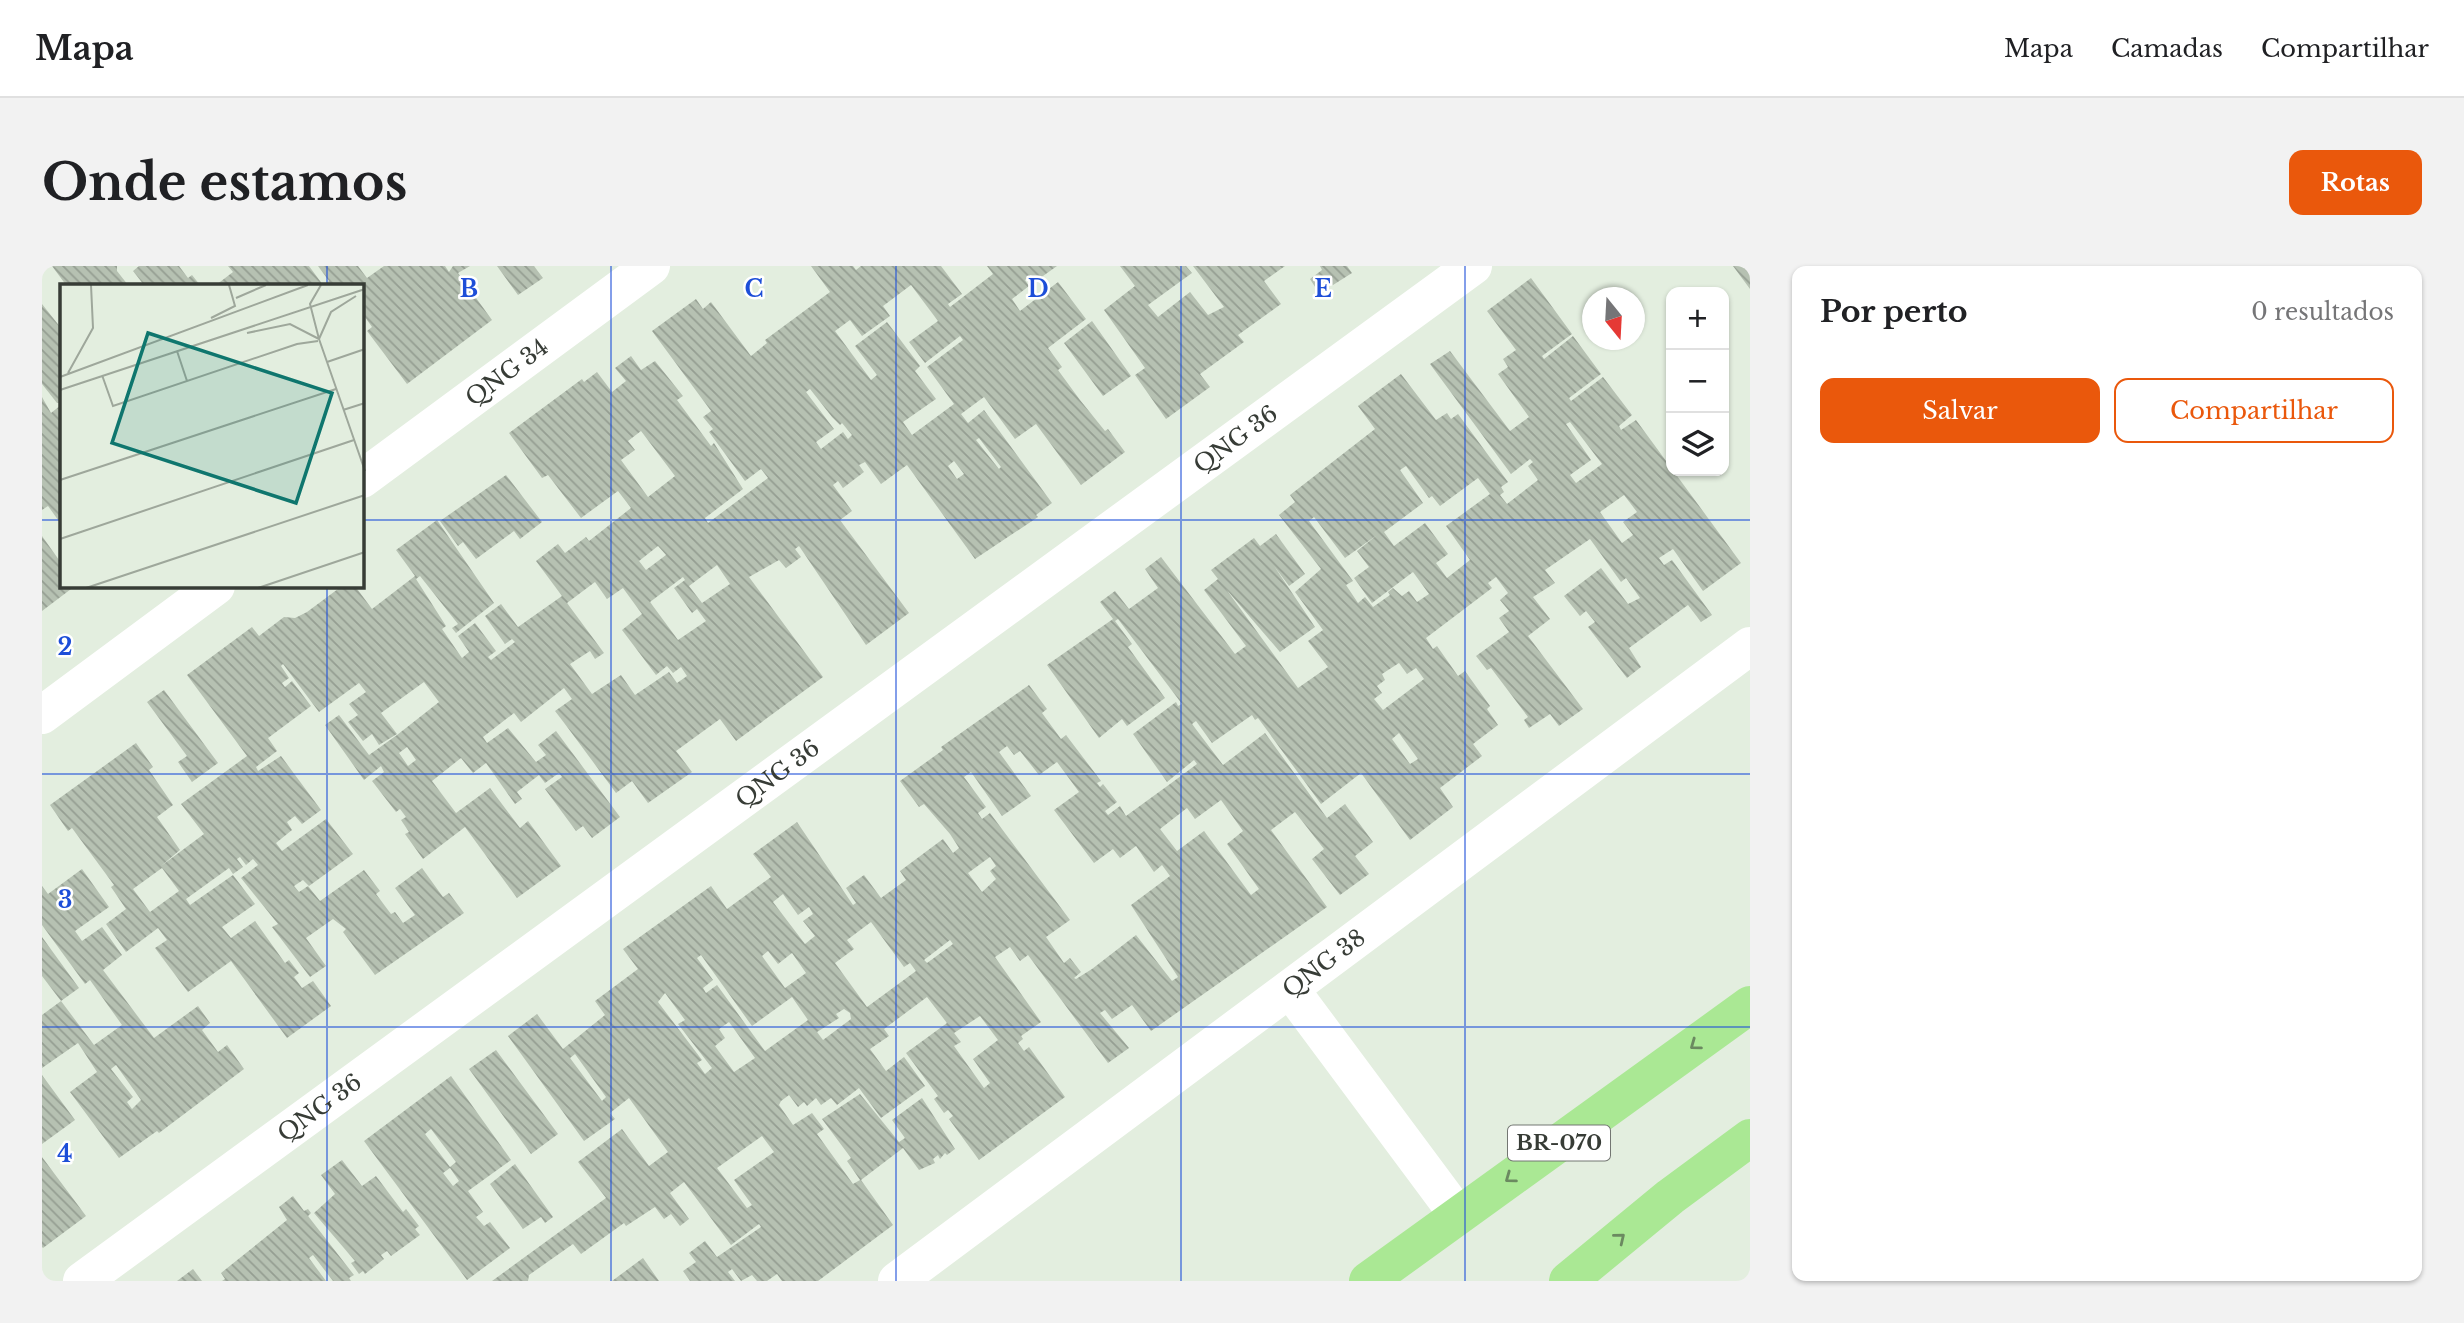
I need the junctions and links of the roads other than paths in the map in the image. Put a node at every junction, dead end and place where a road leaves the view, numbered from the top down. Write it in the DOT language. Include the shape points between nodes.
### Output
graph roads {
  1 [pos="651,266"];
  2 [pos="1472,266"];
  3 [pos="364,478"];
  4 [pos="213,588"];
  5 [pos="1750,646"];
  6 [pos="42,715"];
  7 [pos="1290,989"];
  8 [pos="1750,1004"];
  9 [pos="1750,1138"];
  10 [pos="1458,1215"];
  11 [pos="82,1281"];
  12 [pos="897,1281"];
  13 [pos="1368,1281"];
  14 [pos="1568,1281"];
  1 -- 3 [label="street, QNG 34"];
  2 -- 11 [label="street, QNG 36"];
  4 -- 6 [label="street"];
  5 -- 7 [label="street, QNG 38"];
  7 -- 10 [label="street"];
  7 -- 12 [label="street, QNG 38"];
  8 -- 10 [label="highway, BR-070, one-way"];
  14 -- 9 [label="highway, one-way"];
  10 -- 13 [label="highway, BR-070"];
}
